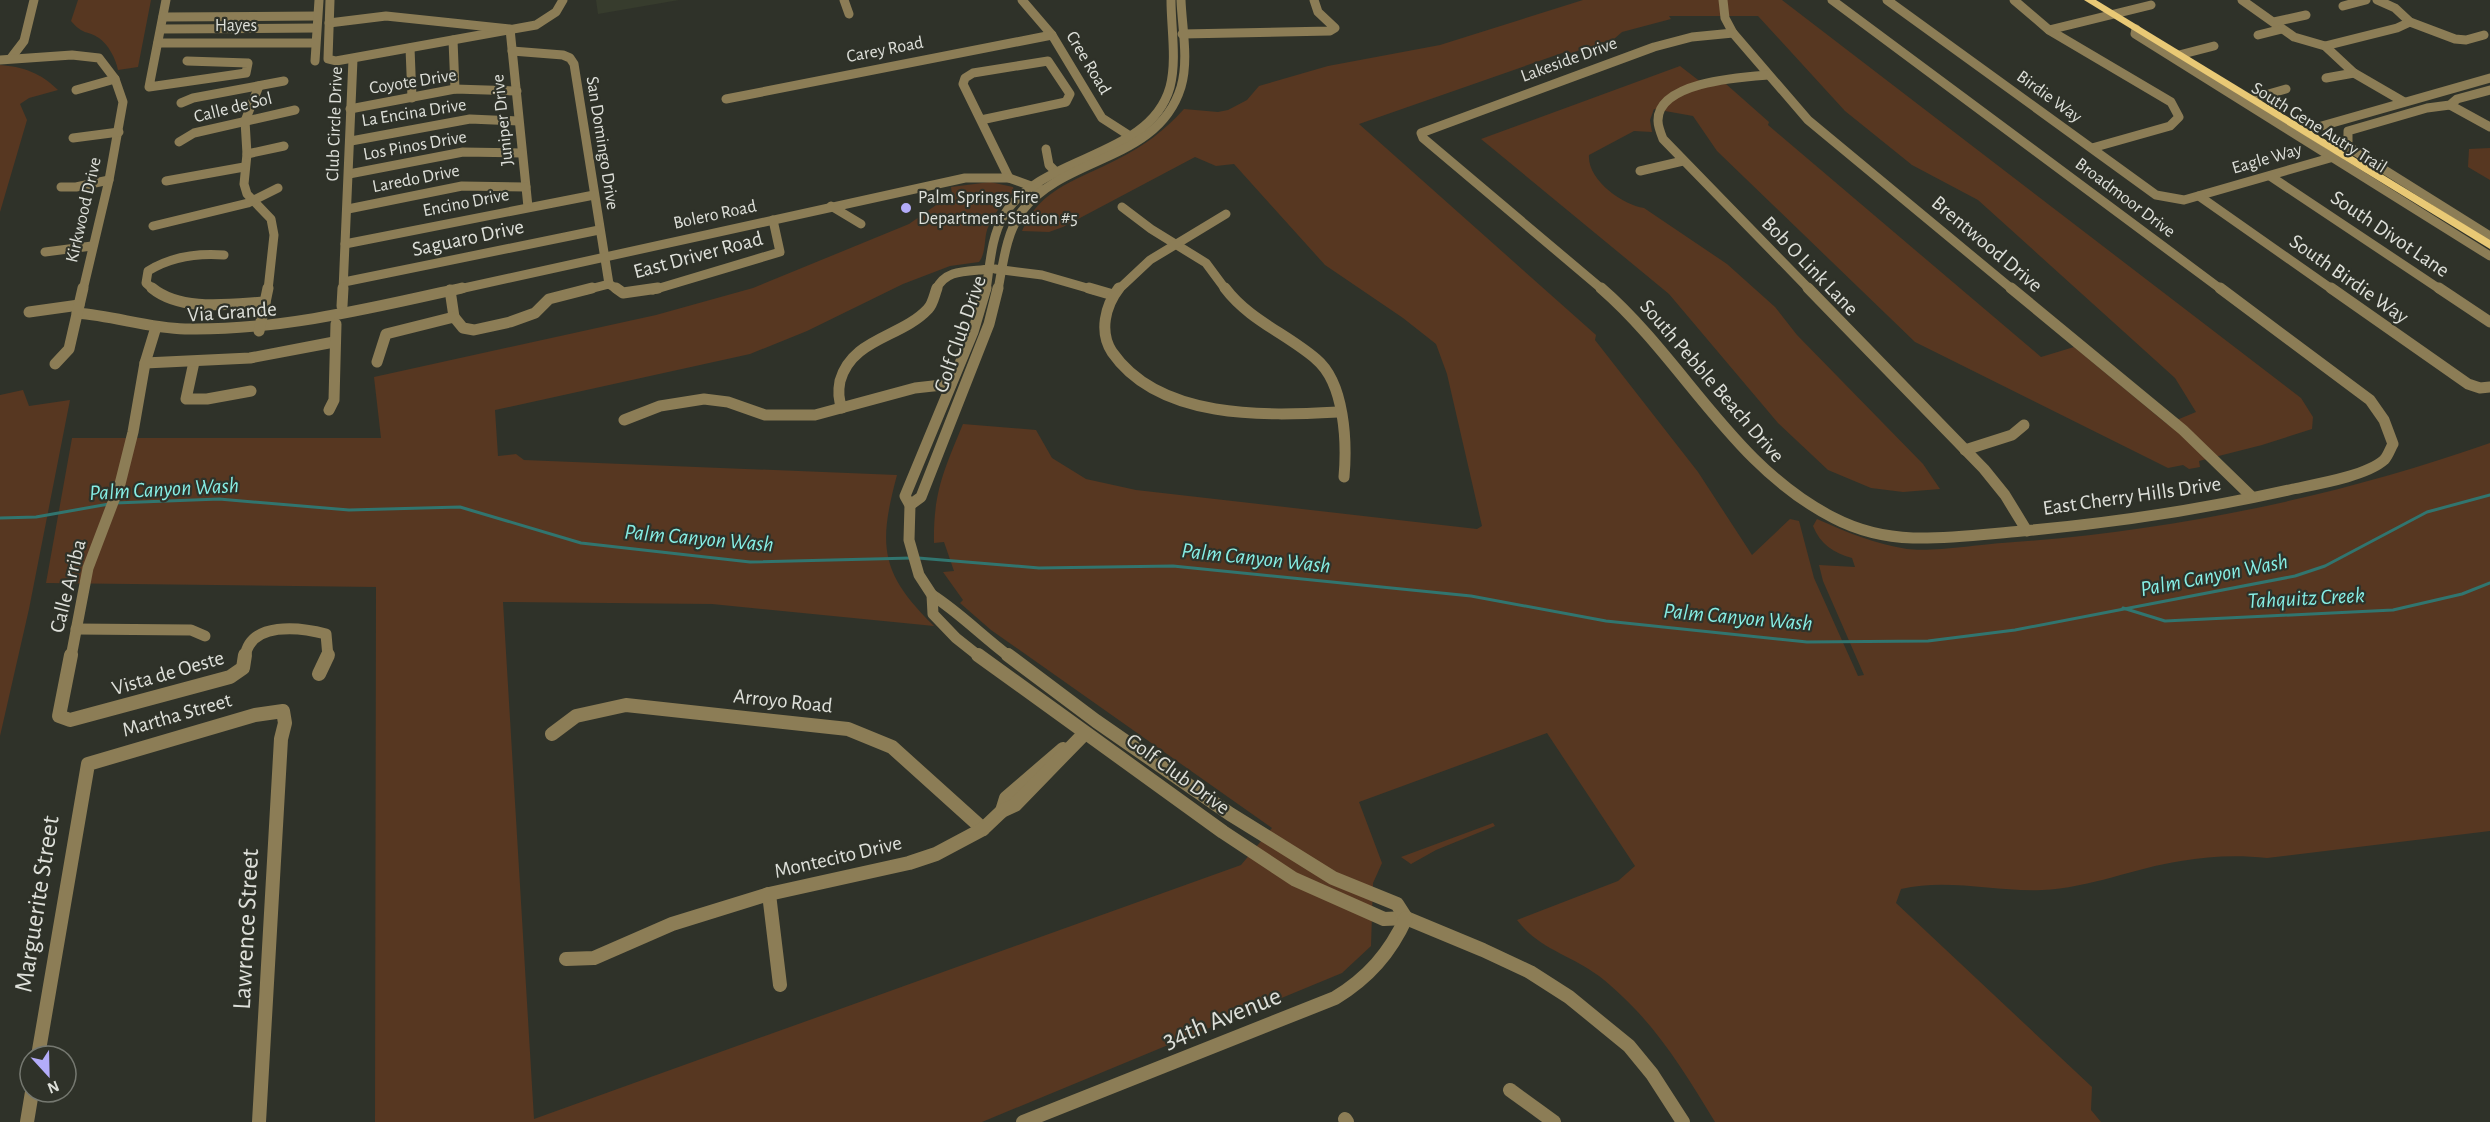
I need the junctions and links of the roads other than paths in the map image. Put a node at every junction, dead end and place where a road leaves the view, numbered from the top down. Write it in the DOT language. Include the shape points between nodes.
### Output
graph roads {
  1 [pos="34,0"];
  2 [pos="166,0"];
  3 [pos="319,0"];
  4 [pos="330,0"];
  5 [pos="562,0"];
  6 [pos="844,0"];
  7 [pos="1022,0"];
  8 [pos="1171,0"];
  9 [pos="1181,0"];
  10 [pos="1314,0"];
  11 [pos="1723,0"];
  12 [pos="1832,0"];
  13 [pos="1887,0"];
  14 [pos="2014,0"];
  15 [pos="2089,0"];
  16 [pos="2242,0"];
  17 [pos="2366,0"];
  18 [pos="2383,1"];
  19 [pos="2151,5"];
  20 [pos="2343,6"];
  21 [pos="849,14"];
  22 [pos="2113,15"];
  23 [pos="2306,15"];
  24 [pos="317,16"];
  25 [pos="163,17"];
  26 [pos="2274,22"];
  27 [pos="2410,22"];
  28 [pos="329,23"];
  29 [pos="316,28"];
  30 [pos="161,29"];
  31 [pos="510,29"];
  32 [pos="2136,29"];
  33 [pos="2282,29"];
  34 [pos="2049,30"];
  35 [pos="1733,33"];
  36 [pos="1052,34"];
  37 [pos="1182,34"];
  38 [pos="2258,35"];
  39 [pos="2484,35"];
  40 [pos="453,40"];
  41 [pos="158,43"];
  42 [pos="314,43"];
  43 [pos="2214,46"];
  44 [pos="2325,46"];
  45 [pos="410,48"];
  46 [pos="513,51"];
  47 [pos="2179,55"];
  48 [pos="0,58"];
  49 [pos="11,58"];
  50 [pos="353,59"];
  51 [pos="187,61"];
  52 [pos="315,61"];
  53 [pos="2354,73"];
  54 [pos="1768,75"];
  55 [pos="2326,78"];
  56 [pos="2490,78"];
  57 [pos="115,79"];
  58 [pos="284,81"];
  59 [pos="259,86"];
  60 [pos="455,89"];
  61 [pos="2286,89"];
  62 [pos="76,90"];
  63 [pos="2490,90"];
  64 [pos="517,91"];
  65 [pos="412,98"];
  66 [pos="726,99"];
  67 [pos="2251,99"];
  68 [pos="2404,102"];
  69 [pos="181,103"];
  70 [pos="2450,105"];
  71 [pos="350,109"];
  72 [pos="295,110"];
  73 [pos="245,120"];
  74 [pos="981,120"];
  75 [pos="518,121"];
  76 [pos="2490,127"];
  77 [pos="2304,131"];
  78 [pos="119,132"];
  79 [pos="1421,133"];
  80 [pos="1130,136"];
  81 [pos="73,138"];
  82 [pos="351,141"];
  83 [pos="179,142"];
  84 [pos="285,146"];
  85 [pos="1046,148"];
  86 [pos="2092,148"];
  87 [pos="522,153"];
  88 [pos="247,154"];
  89 [pos="2339,155"];
  90 [pos="1683,161"];
  91 [pos="244,167"];
  92 [pos="1054,170"];
  93 [pos="1640,171"];
  94 [pos="349,174"];
  95 [pos="2270,176"];
  96 [pos="1009,178"];
  97 [pos="109,180"];
  98 [pos="166,181"];
  99 [pos="1031,186"];
  100 [pos="60,187"];
  101 [pos="526,187"];
  102 [pos="278,188"];
  103 [pos="1042,190"];
  104 [pos="594,195"];
  105 [pos="2199,196"];
  106 [pos="254,200"];
  107 [pos="831,206"];
  108 [pos="528,207"];
  109 [pos="1122,207"];
  110 [pos="348,209"];
  111 [pos="1226,214"];
  112 [pos="773,220"];
  113 [pos="861,224"];
  114 [pos="153,226"];
  115 [pos="599,230"];
  116 [pos="2490,236"];
  117 [pos="345,244"];
  118 [pos="2490,245"];
  119 [pos="92,246"];
  120 [pos="1177,246"];
  121 [pos="45,252"];
  122 [pos="224,255"];
  123 [pos="604,256"];
  124 [pos="2490,256"];
  125 [pos="990,269"];
  126 [pos="1003,269"];
  127 [pos="344,282"];
  128 [pos="609,284"];
  129 [pos="450,290"];
  130 [pos="1115,292"];
  131 [pos="265,302"];
  132 [pos="342,306"];
  133 [pos="373,308"];
  134 [pos="78,309"];
  135 [pos="29,312"];
  136 [pos="454,317"];
  137 [pos="2490,322"];
  138 [pos="336,324"];
  139 [pos="260,328"];
  140 [pos="155,330"];
  141 [pos="334,342"];
  142 [pos="194,362"];
  143 [pos="377,362"];
  144 [pos="145,363"];
  145 [pos="55,364"];
  146 [pos="951,384"];
  147 [pos="2485,388"];
  148 [pos="250,391"];
  149 [pos="842,408"];
  150 [pos="329,410"];
  151 [pos="1338,412"];
  152 [pos="624,420"];
  153 [pos="2024,424"];
  154 [pos="2389,430"];
  155 [pos="1965,450"];
  156 [pos="1344,477"];
  157 [pos="2252,497"];
  158 [pos="910,505"];
  159 [pos="1848,523"];
  160 [pos="2027,531"];
  161 [pos="932,595"];
  162 [pos="76,629"];
  163 [pos="205,636"];
  164 [pos="319,674"];
  165 [pos="59,716"];
  166 [pos="1096,721"];
  167 [pos="1085,733"];
  168 [pos="552,734"];
  169 [pos="281,739"];
  170 [pos="81,796"];
  171 [pos="983,829"];
  172 [pos="769,894"];
  173 [pos="1406,918"];
  174 [pos="566,959"];
  175 [pos="780,985"];
  176 [pos="40,1044"];
  177 [pos="1510,1090"];
  178 [pos="30,1104"];
  179 [pos="27,1122"];
  180 [pos="259,1122"];
  181 [pos="1023,1122"];
  182 [pos="1554,1122"];
  183 [pos="1683,1122"];
  1 -- 49 [label="street" via="24,41"];
  2 -- 25 [label="street"];
  3 -- 24 [label="street"];
  4 -- 28 [label="street"];
  5 -- 31 [label="street, Club Circle Drive" via="560,8 545,21"];
  6 -- 21 [label="street"];
  7 -- 36 [label="street, Cree Road"];
  8 -- 80 [label="street, Golf Club Drive" via="1170,86 1152,118"];
  9 -- 37 [label="street, Golf Club Drive"];
  10 -- 37 [label="street" via="1318,12 1335,28"];
  11 -- 35 [label="street, Brentwood Drive" via="1725,18"];
  12 -- 154 [label="street, Broadmoor Drive" via="2370,400 2382,413"];
  13 -- 86 [label="street, Birdie Way"];
  14 -- 34 [label="street"];
  15 -- 22 [label="main road, South Gene Autry Trail"];
  16 -- 26 [label="street"];
  17 -- 20 [label="street"];
  18 -- 27 [label="street"];
  19 -- 22 [label="street"];
  22 -- 32 [label="main road, South Gene Autry Trail"];
  22 -- 34 [label="street"];
  23 -- 26 [label="street"];
  24 -- 25 [label="street"];
  24 -- 29 [label="street"];
  25 -- 30 [label="street"];
  26 -- 33 [label="street"];
  27 -- 39 [label="street" via="2455,39"];
  27 -- 44 [label="street"];
  28 -- 31 [label="street" via="386,16"];
  28 -- 50 [label="street" via="328,59"];
  29 -- 30 [label="street"];
  29 -- 42 [label="street"];
  30 -- 41 [label="street"];
  31 -- 40 [label="street, Club Circle Drive"];
  31 -- 46 [label="street, Juniper Drive"];
  32 -- 47 [label="main road, South Gene Autry Trail"];
  32 -- 89 [label="street, South Gene Autry Trail" via="2135,34 2144,40"];
  33 -- 38 [label="street"];
  33 -- 44 [label="street" via="2294,37"];
  34 -- 86 [label="street" via="2177,109 2179,117 2170,126"];
  35 -- 54 [label="street, Brentwood Drive"];
  35 -- 79 [label="street, Lakeside Drive" via="1692,37 1654,47"];
  36 -- 66 [label="street, Carey Road"];
  36 -- 80 [label="street, Cree Road" via="1102,118"];
  37 -- 103 [label="street, Golf Club Drive" via="1182,84 1170,113 1138,142"];
  40 -- 45 [label="street, Club Circle Drive"];
  40 -- 60 [label="street"];
  41 -- 42 [label="street, Hayes"];
  41 -- 51 [label="street" via="149,87 246,73 248,63"];
  42 -- 52 [label="street"];
  43 -- 47 [label="street"];
  44 -- 53 [label="street"];
  45 -- 50 [label="street, Club Circle Drive"];
  45 -- 65 [label="street"];
  46 -- 64 [label="street, Juniper Drive"];
  46 -- 104 [label="street, San Domingo Drive" via="570,58"];
  47 -- 67 [label="main road, South Gene Autry Trail"];
  48 -- 49 [label="street"];
  49 -- 57 [label="street, Kirkwood Drive" via="88,55 104,62"];
  50 -- 71 [label="street, Club Circle Drive"];
  53 -- 55 [label="street"];
  53 -- 68 [label="street"];
  54 -- 90 [label="street, Bob O Link Lane" via="1701,84 1678,93 1662,106 1658,112 1659,131"];
  54 -- 157 [label="street, Brentwood Drive" via="1808,120 2183,430"];
  56 -- 68 [label="street"];
  57 -- 62 [label="street"];
  57 -- 78 [label="street, Kirkwood Drive" via="123,102"];
  58 -- 59 [label="street"];
  59 -- 69 [label="street"];
  59 -- 73 [label="street"];
  60 -- 64 [label="street, Coyote Drive"];
  60 -- 65 [label="street, Coyote Drive"];
  61 -- 67 [label="street"];
  63 -- 70 [label="street" via="2457,99"];
  64 -- 75 [label="street, Juniper Drive"];
  65 -- 71 [label="street, Coyote Drive"];
  67 -- 77 [label="main road, South Gene Autry Trail"];
  68 -- 77 [label="street"];
  70 -- 76 [label="street"];
  70 -- 116 [label="street" via="2348,131 2348,145"];
  71 -- 82 [label="street, Club Circle Drive"];
  72 -- 73 [label="street, Calle de Sol"];
  73 -- 83 [label="street, Calle de Sol" via="194,133"];
  73 -- 88 [label="street"];
  74 -- 74 [label="street" via="1066,102 1070,94 1048,61 973,73 963,84"];
  74 -- 96 [label="street"];
  75 -- 82 [label="street, La Encina Drive" via="452,122"];
  75 -- 87 [label="street, Juniper Drive"];
  77 -- 89 [label="main road, South Gene Autry Trail"];
  78 -- 81 [label="street"];
  78 -- 97 [label="street, Kirkwood Drive"];
  79 -- 159 [label="street, South Pebble Beach Drive" via="1640,324 1767,475 1806,504"];
  80 -- 92 [label="street, Golf Club Drive"];
  82 -- 94 [label="street, Club Circle Drive"];
  84 -- 88 [label="street"];
  85 -- 92 [label="street"];
  86 -- 105 [label="street, Birdie Way" via="2156,195 2172,200"];
  87 -- 94 [label="street, Los Pinos Drive" via="463,152"];
  87 -- 101 [label="street, Juniper Drive"];
  88 -- 91 [label="street"];
  89 -- 95 [label="street, Eagle Way"];
  89 -- 118 [label="main road, South Gene Autry Trail"];
  89 -- 124 [label="street, South Gene Autry Trail"];
  90 -- 93 [label="street"];
  90 -- 155 [label="street, Bob O Link Lane"];
  91 -- 98 [label="street"];
  91 -- 106 [label="street" via="246,194"];
  92 -- 99 [label="street, Golf Club Drive"];
  94 -- 110 [label="street, Club Circle Drive"];
  95 -- 105 [label="street, Eagle Way"];
  95 -- 137 [label="street, South Divot Lane"];
  96 -- 99 [label="street, Bolero Road"];
  96 -- 107 [label="street, Bolero Road" via="965,178"];
  97 -- 100 [label="street" via="76,188"];
  97 -- 119 [label="street, Kirkwood Drive"];
  99 -- 103 [label="street, Bolero Road"];
  99 -- 125 [label="street, Golf Club Drive" via="1006,212 997,228"];
  101 -- 108 [label="street, Juniper Drive"];
  101 -- 110 [label="street, Laredo Drive" via="462,186"];
  102 -- 106 [label="street"];
  103 -- 126 [label="street, Golf Club Drive" via="1014,225"];
  104 -- 108 [label="street, Encino Drive"];
  104 -- 115 [label="street, San Domingo Drive"];
  105 -- 147 [label="street, South Birdie Way" via="2468,384"];
  106 -- 114 [label="street" via="211,213 167,219"];
  106 -- 131 [label="street" via="274,226"];
  107 -- 112 [label="street, Bolero Road"];
  107 -- 113 [label="street"];
  108 -- 117 [label="street, Encino Drive"];
  109 -- 120 [label="street"];
  110 -- 117 [label="street, Club Circle Drive"];
  111 -- 120 [label="street"];
  112 -- 123 [label="street, Bolero Road"];
  112 -- 128 [label="street, East Driver Road" via="780,252 645,292 623,293"];
  115 -- 123 [label="street, San Domingo Drive"];
  115 -- 127 [label="street, Saguaro Drive"];
  117 -- 127 [label="street, Club Circle Drive"];
  119 -- 121 [label="street"];
  119 -- 134 [label="street, Kirkwood Drive"];
  120 -- 130 [label="street" via="1145,265"];
  120 -- 151 [label="street" via="1206,263 1253,318 1317,360 1333,382"];
  122 -- 131 [label="street" via="168,260 148,271 146,283 153,291 189,302"];
  123 -- 128 [label="street, San Domingo Drive"];
  123 -- 129 [label="street, Bolero Road"];
  125 -- 126 [label="street"];
  125 -- 146 [label="street, Golf Club Drive" via="983,302"];
  125 -- 149 [label="street" via="943,278 927,310 887,339 858,353 840,370 837,400"];
  126 -- 130 [label="street"];
  126 -- 158 [label="street, Golf Club Drive" via="998,297 956,409 921,497"];
  127 -- 132 [label="street, Club Circle Drive"];
  128 -- 136 [label="street, East Driver Road" via="549,299 535,313 493,326 464,328"];
  129 -- 133 [label="street, Bolero Road"];
  129 -- 136 [label="street"];
  130 -- 151 [label="street" via="1104,324 1106,341 1112,355 1130,375 1150,386 1175,397 1238,412"];
  131 -- 139 [label="street"];
  133 -- 139 [label="street, Via Grande"];
  134 -- 135 [label="street, Via Grande"];
  134 -- 140 [label="street, Via Grande" via="96,315 102,322"];
  134 -- 145 [label="street, Kirkwood Drive" via="69,349"];
  136 -- 143 [label="street" via="386,334"];
  138 -- 141 [label="street"];
  139 -- 140 [label="street, Via Grande" via="214,335"];
  140 -- 144 [label="street, Calle Arriba"];
  141 -- 142 [label="street" via="250,358"];
  141 -- 150 [label="street" via="333,400"];
  142 -- 144 [label="street"];
  142 -- 148 [label="street" via="186,399"];
  144 -- 162 [label="street, Calle Arriba" via="120,484 88,568"];
  146 -- 149 [label="street" via="915,388"];
  146 -- 158 [label="street, Golf Club Drive" via="905,496"];
  149 -- 152 [label="street" via="791,417 765,415 729,402 704,399 660,406"];
  151 -- 156 [label="street" via="1347,445"];
  153 -- 155 [label="street" via="2012,435"];
  154 -- 157 [label="street, East Cherry Hills Drive" via="2392,444 2384,461 2315,484"];
  155 -- 160 [label="street, Bob O Link Lane" via="2005,495"];
  157 -- 160 [label="street, East Cherry Hills Drive" via="2114,521"];
  158 -- 161 [label="street, Golf Club Drive" via="909,540 919,575"];
  159 -- 160 [label="street, East Cherry Hills Drive" via="1908,538"];
  161 -- 166 [label="street, Golf Club Drive"];
  161 -- 167 [label="street, Golf Club Drive" via="933,614 956,638"];
  162 -- 163 [label="street" via="191,630"];
  162 -- 165 [label="street, Calle Arriba"];
  164 -- 165 [label="street, Vista de Oeste" via="328,658 326,634 268,631 251,640 246,664 238,674 70,720"];
  166 -- 167 [label="street, Montecito Drive"];
  166 -- 173 [label="street, Golf Club Drive" via="1303,861 1397,904"];
  167 -- 171 [label="street, Montecito Drive" via="1039,783"];
  167 -- 173 [label="street, Golf Club Drive" via="1294,879 1384,919"];
  168 -- 171 [label="street, Arroyo Road" via="576,716 626,705 848,729 892,747"];
  169 -- 170 [label="street, Martha Street" via="283,711 255,715 128,751 87,764"];
  169 -- 180 [label="street, Lawrence Street"];
  170 -- 176 [label="street, Marguerite Street"];
  171 -- 172 [label="street, Montecito Drive" via="936,854 909,863"];
  172 -- 174 [label="street, Montecito Drive" via="672,924 594,958"];
  172 -- 175 [label="street"];
  173 -- 181 [label="street, 34th Avenue" via="1395,943 1370,975 1335,998"];
  173 -- 183 [label="street, Golf Club Drive" via="1530,972 1569,997 1629,1046"];
  177 -- 182 [label="street"];
  178 -- 179 [label="street"];
}
